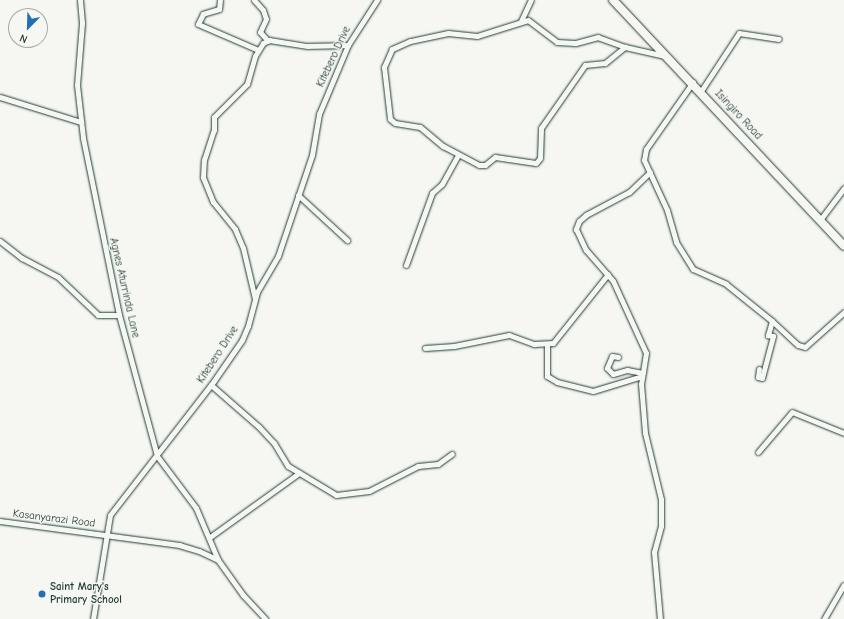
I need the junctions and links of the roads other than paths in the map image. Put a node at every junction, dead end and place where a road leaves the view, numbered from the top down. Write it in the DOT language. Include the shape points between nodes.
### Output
graph roads {
  1 [pos="80,0"];
  2 [pos="220,0"];
  3 [pos="254,0"];
  4 [pos="377,0"];
  5 [pos="531,0"];
  6 [pos="613,0"];
  7 [pos="521,21"];
  8 [pos="778,39"];
  9 [pos="268,41"];
  10 [pos="348,46"];
  11 [pos="625,47"];
  12 [pos="258,50"];
  13 [pos="666,56"];
  14 [pos="693,82"];
  15 [pos="701,91"];
  16 [pos="0,97"];
  17 [pos="81,122"];
  18 [pos="458,155"];
  19 [pos="650,172"];
  20 [pos="844,188"];
  21 [pos="298,195"];
  22 [pos="820,220"];
  23 [pos="347,240"];
  24 [pos="0,241"];
  25 [pos="844,246"];
  26 [pos="406,265"];
  27 [pos="608,274"];
  28 [pos="255,300"];
  29 [pos="844,312"];
  30 [pos="119,315"];
  31 [pos="772,321"];
  32 [pos="547,345"];
  33 [pos="425,348"];
  34 [pos="618,357"];
  35 [pos="759,369"];
  36 [pos="642,374"];
  37 [pos="211,385"];
  38 [pos="844,433"];
  39 [pos="758,452"];
  40 [pos="452,454"];
  41 [pos="157,456"];
  42 [pos="299,474"];
  43 [pos="0,521"];
  44 [pos="105,536"];
  45 [pos="210,537"];
  46 [pos="218,560"];
  47 [pos="844,585"];
  48 [pos="93,619"];
  49 [pos="265,619"];
  50 [pos="660,619"];
  51 [pos="824,619"];
  1 -- 17 [label="street, Agnes Aturrinda Lane" via="82,23 77,85"];
  2 -- 12 [label="street" via="219,8 203,14 198,24"];
  3 -- 9 [label="street" via="263,10 266,19 260,32"];
  4 -- 10 [label="street, Kitebero Drive"];
  5 -- 7 [label="street"];
  6 -- 13 [label="main road, Isingiro Road"];
  7 -- 11 [label="street" via="531,21 557,42 575,43 598,37"];
  7 -- 18 [label="street" via="478,36 448,33 410,41 392,49 386,60 383,73 392,122 420,127"];
  8 -- 15 [label="street" via="739,33"];
  9 -- 10 [label="street" via="308,46"];
  9 -- 12 [label="street"];
  10 -- 21 [label="street, Kitebero Drive" via="319,114 315,146"];
  11 -- 13 [label="street"];
  11 -- 18 [label="street" via="605,63 590,64 581,69 540,128 540,158 536,163 495,157 485,165 479,165"];
  12 -- 28 [label="street" via="247,84 214,117 214,130 202,170 213,202 227,217 243,248"];
  13 -- 14 [label="main road, Isingiro Road"];
  14 -- 15 [label="main road, Isingiro Road"];
  14 -- 19 [label="street" via="646,149 644,160"];
  15 -- 22 [label="main road, Isingiro Road"];
  16 -- 17 [label="street"];
  17 -- 30 [label="street, Agnes Aturrinda Lane"];
  18 -- 26 [label="street" via="442,184 432,193"];
  19 -- 27 [label="street" via="629,192 596,209 577,225 576,234 586,250"];
  19 -- 31 [label="street" via="667,210 676,242 693,269 726,284"];
  20 -- 22 [label="street"];
  21 -- 23 [label="street"];
  21 -- 28 [label="street, Kitebero Drive" via="278,256"];
  22 -- 25 [label="main road, Isingiro Road"];
  24 -- 30 [label="street" via="22,258 58,277 98,315"];
  27 -- 32 [label="street" via="556,341"];
  27 -- 36 [label="street" via="616,286 646,353"];
  28 -- 37 [label="street, Kitebero Drive" via="242,340"];
  29 -- 31 [label="street" via="805,347 798,345"];
  30 -- 41 [label="street, Agnes Aturrinda Lane"];
  31 -- 35 [label="street" via="768,335 773,336 762,378 758,377"];
  32 -- 33 [label="street" via="509,335 454,346"];
  32 -- 36 [label="street" via="547,376 557,382 593,391"];
  34 -- 36 [label="street" via="612,356 607,368 613,374 627,370"];
  36 -- 50 [label="street" via="645,433 661,499 661,526 654,552"];
  37 -- 41 [label="street, Kitebero Drive"];
  37 -- 42 [label="street" via="259,427 274,443 288,466"];
  38 -- 39 [label="street" via="792,412"];
  40 -- 42 [label="street" via="438,464 424,464 369,491 347,495 336,495"];
  41 -- 44 [label="street, Kitebero Drive" via="110,515"];
  41 -- 45 [label="street, Agnes Aturrinda Lane" via="196,508"];
  42 -- 45 [label="street"];
  43 -- 44 [label="street, Kasanyarazi Road"];
  44 -- 46 [label="street, Kasanyarazi Road" via="179,545"];
  44 -- 48 [label="street, Kitebero Drive"];
  45 -- 46 [label="street, Agnes Aturrinda Lane"];
  46 -- 49 [label="street, Agnes Aturrinda Lane" via="243,595"];
  47 -- 51 [label="street"];
}
